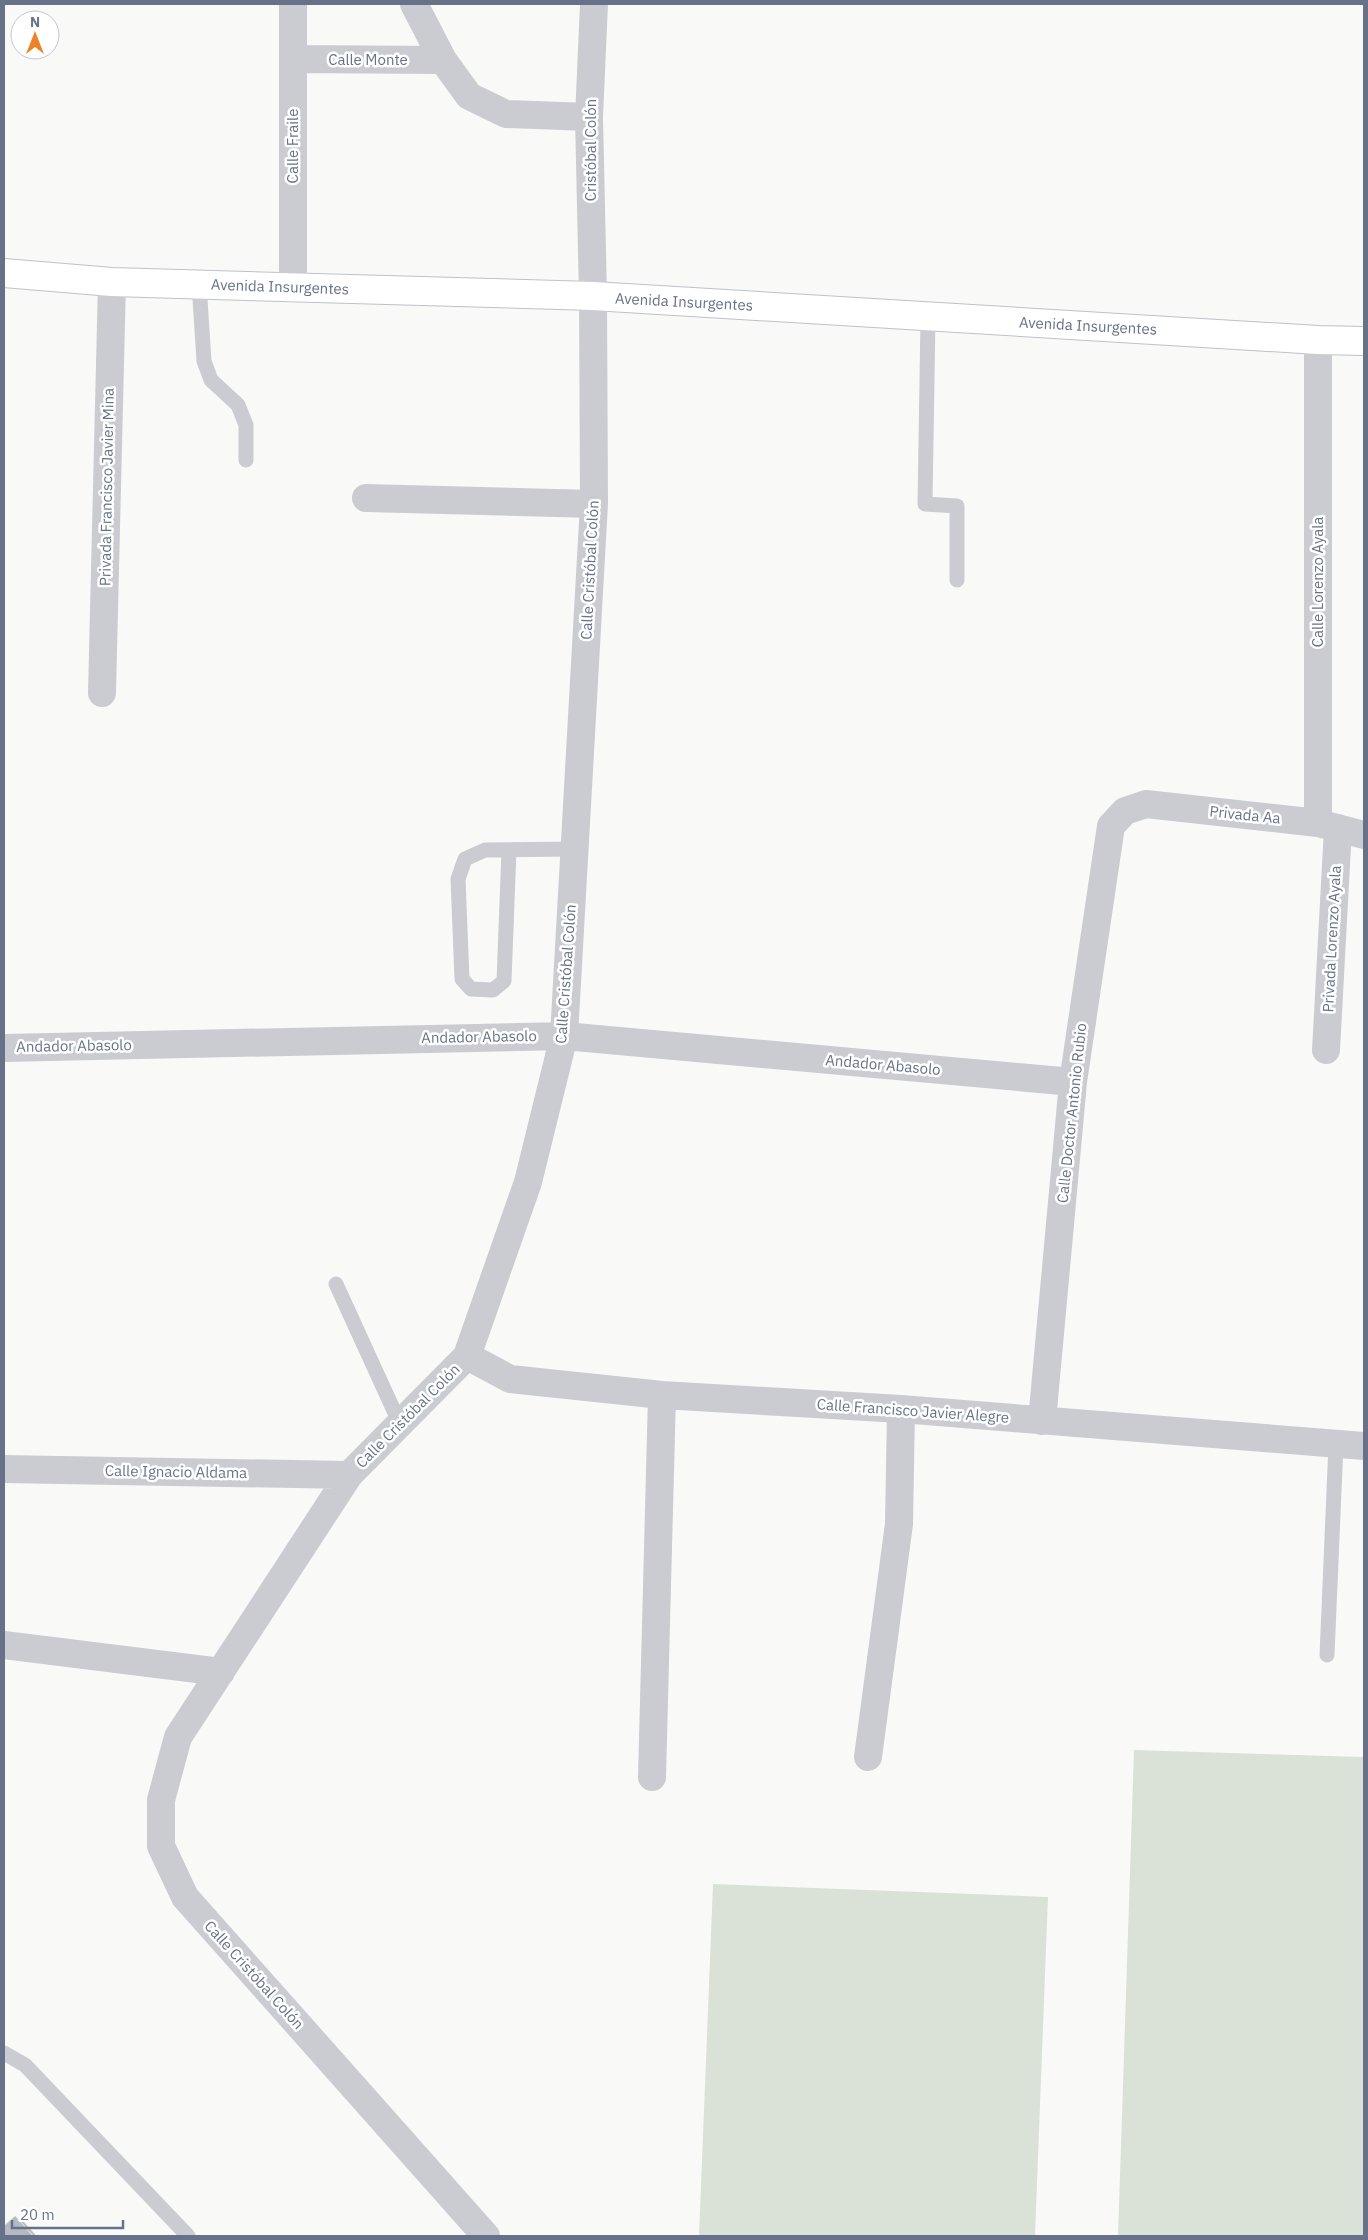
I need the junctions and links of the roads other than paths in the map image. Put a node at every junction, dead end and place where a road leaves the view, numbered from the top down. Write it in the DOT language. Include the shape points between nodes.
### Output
graph roads {
  1 [pos="293,4"];
  2 [pos="414,4"];
  3 [pos="594,4"];
  4 [pos="293,59"];
  5 [pos="443,60"];
  6 [pos="589,117"];
  7 [pos="4,273"];
  8 [pos="112,282"];
  9 [pos="199,284"];
  10 [pos="293,288"];
  11 [pos="593,296"];
  12 [pos="928,317"];
  13 [pos="1318,340"];
  14 [pos="1364,341"];
  15 [pos="246,460"];
  16 [pos="366,498"];
  17 [pos="594,504"];
  18 [pos="956,580"];
  19 [pos="102,692"];
  20 [pos="1125,811"];
  21 [pos="1328,826"];
  22 [pos="1364,835"];
  23 [pos="575,849"];
  24 [pos="509,850"];
  25 [pos="564,1036"];
  26 [pos="4,1048"];
  27 [pos="1326,1050"];
  28 [pos="1073,1082"];
  29 [pos="336,1284"];
  30 [pos="467,1356"];
  31 [pos="662,1395"];
  32 [pos="901,1409"];
  33 [pos="1042,1421"];
  34 [pos="400,1424"];
  35 [pos="1336,1444"];
  36 [pos="1364,1446"];
  37 [pos="4,1469"];
  38 [pos="349,1475"];
  39 [pos="4,1645"];
  40 [pos="1327,1655"];
  41 [pos="221,1672"];
  42 [pos="868,1757"];
  43 [pos="652,1777"];
  44 [pos="4,2053"];
  45 [pos="188,2236"];
  46 [pos="486,2236"];
  1 -- 4 [label="street, Calle Fraile"];
  2 -- 5 [label="street"];
  3 -- 6 [label="street, Cristóbal Colón"];
  4 -- 5 [label="street, Calle Monte"];
  4 -- 10 [label="street, Calle Fraile"];
  5 -- 6 [label="street" via="469,96 506,114"];
  6 -- 11 [label="street, Cristóbal Colón"];
  7 -- 8 [label="main road, Avenida Insurgentes"];
  8 -- 9 [label="main road, Avenida Insurgentes"];
  8 -- 19 [label="street, Privada Francisco Javier Mina"];
  9 -- 10 [label="main road, Avenida Insurgentes"];
  9 -- 15 [label="lane" via="204,361 211,380 238,405 246,425"];
  10 -- 11 [label="main road, Avenida Insurgentes"];
  11 -- 12 [label="main road, Avenida Insurgentes"];
  11 -- 17 [label="street, Calle Cristóbal Colón"];
  12 -- 13 [label="main road, Avenida Insurgentes"];
  12 -- 18 [label="lane" via="925,504 957,506"];
  13 -- 14 [label="main road, Avenida Insurgentes"];
  13 -- 21 [label="street, Calle Lorenzo Ayala"];
  16 -- 17 [label="street"];
  17 -- 23 [label="street, Calle Cristóbal Colón"];
  20 -- 21 [label="street, Privada Aa" via="1146,804"];
  20 -- 28 [label="street, Calle Doctor Antonio Rubio" via="1111,826"];
  21 -- 22 [label="street, Privada Aa"];
  21 -- 27 [label="street, Privada Lorenzo Ayala"];
  23 -- 24 [label="lane"];
  23 -- 25 [label="street, Calle Cristóbal Colón"];
  24 -- 24 [label="lane" via="485,850 465,859 458,879 462,979 471,989 493,990 504,981"];
  25 -- 26 [label="street, Andador Abasolo"];
  25 -- 28 [label="street, Andador Abasolo"];
  25 -- 30 [label="street, Calle Cristóbal Colón" via="528,1182"];
  28 -- 33 [label="street, Calle Doctor Antonio Rubio"];
  29 -- 34 [label="lane"];
  30 -- 31 [label="street, Calle Francisco Javier Alegre" via="510,1379"];
  30 -- 34 [label="street, Calle Cristóbal Colón"];
  31 -- 32 [label="street, Calle Francisco Javier Alegre"];
  31 -- 43 [label="street"];
  32 -- 33 [label="street, Calle Francisco Javier Alegre"];
  32 -- 42 [label="street" via="899,1524"];
  33 -- 35 [label="street, Calle Francisco Javier Alegre"];
  34 -- 38 [label="street, Calle Cristóbal Colón"];
  35 -- 36 [label="street, Calle Francisco Javier Alegre"];
  35 -- 40 [label="lane"];
  37 -- 38 [label="street, Calle Ignacio Aldama"];
  38 -- 41 [label="street, Calle Cristóbal Colón"];
  39 -- 41 [label="street"];
  41 -- 46 [label="street, Calle Cristóbal Colón" via="178,1737 161,1800 161,1846 181,1889"];
  44 -- 45 [label="lane" via="25,2065"];
}
